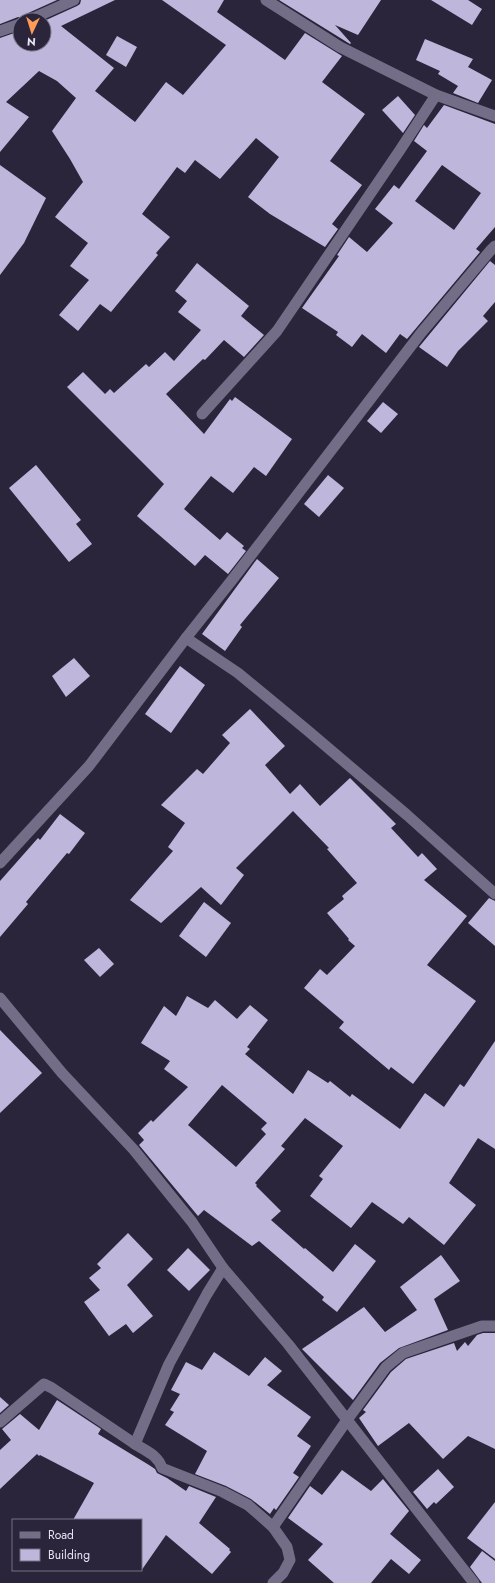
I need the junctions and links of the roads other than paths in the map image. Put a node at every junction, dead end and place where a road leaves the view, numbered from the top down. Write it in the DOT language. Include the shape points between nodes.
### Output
graph roads {
  1 [pos="74,0"];
  2 [pos="266,0"];
  3 [pos="47,12"];
  4 [pos="12,27"];
  5 [pos="0,31"];
  6 [pos="436,95"];
  7 [pos="495,116"];
  8 [pos="495,246"];
  9 [pos="202,414"];
  10 [pos="186,638"];
  11 [pos="0,863"];
  12 [pos="495,894"];
  13 [pos="0,998"];
  14 [pos="224,1268"];
  15 [pos="495,1326"];
  16 [pos="347,1420"];
  17 [pos="0,1422"];
  18 [pos="135,1444"];
  19 [pos="273,1527"];
  20 [pos="273,1583"];
  21 [pos="474,1583"];
  1 -- 3 [label="street"];
  2 -- 6 [label="street" via="340,47"];
  4 -- 5 [label="street"];
  6 -- 7 [label="street"];
  6 -- 9 [label="street" via="277,331"];
  8 -- 10 [label="street" via="421,333"];
  10 -- 11 [label="street" via="89,766"];
  10 -- 12 [label="street" via="238,673 301,725"];
  13 -- 14 [label="street" via="62,1073 134,1150 192,1222"];
  14 -- 16 [label="street"];
  14 -- 18 [label="street" via="169,1364"];
  15 -- 16 [label="street" via="482,1326 403,1352 386,1367"];
  16 -- 19 [label="street"];
  16 -- 21 [label="street"];
  17 -- 18 [label="street" via="44,1384"];
  18 -- 19 [label="street" via="160,1461 162,1468 223,1492 248,1505"];
  19 -- 20 [label="street" via="287,1547 290,1560 283,1573"];
}
